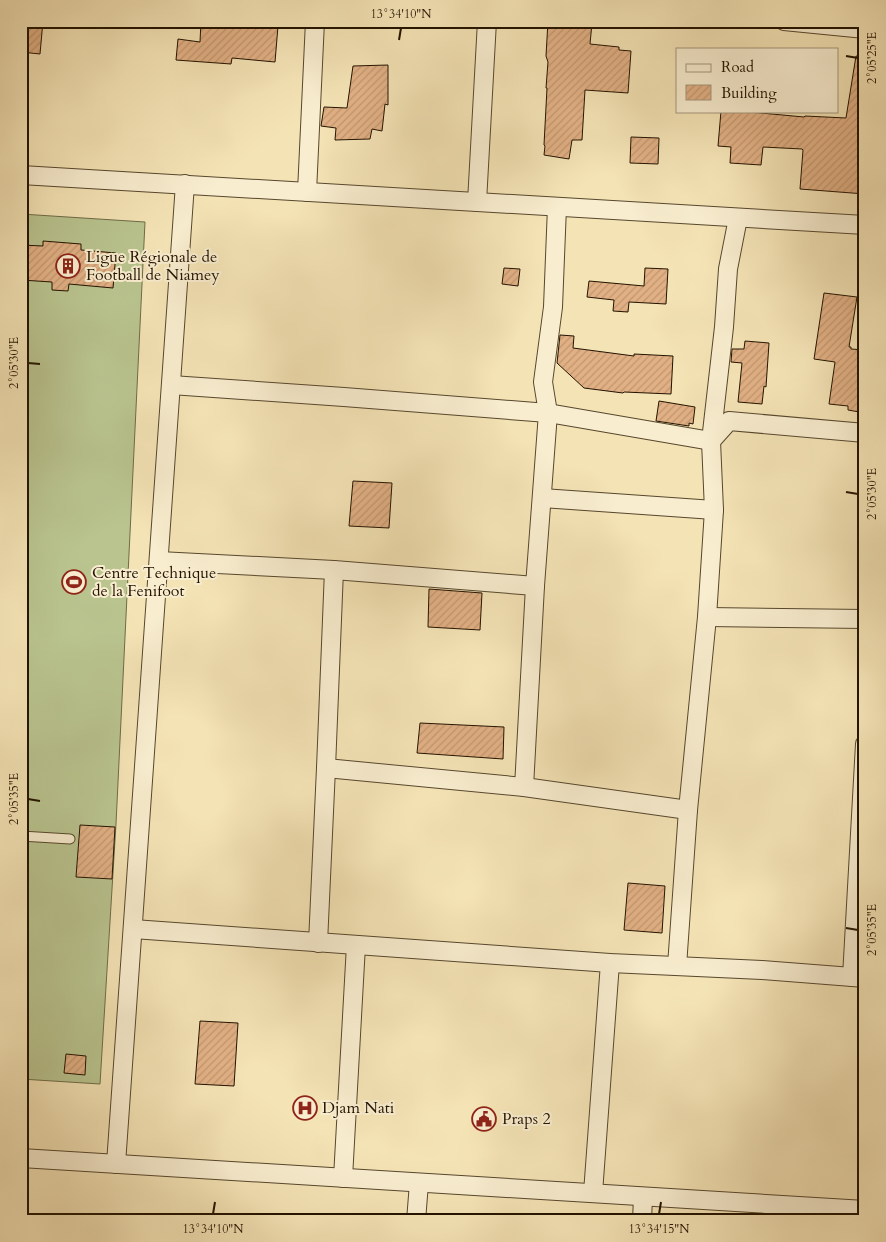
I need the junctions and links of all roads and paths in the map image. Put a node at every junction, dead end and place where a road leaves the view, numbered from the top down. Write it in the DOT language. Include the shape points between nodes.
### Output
graph roads {
  1 [pos="315,21"];
  2 [pos="487,21"];
  3 [pos="784,21"];
  4 [pos="865,29"];
  5 [pos="21,174"];
  6 [pos="185,184"];
  7 [pos="307,192"];
  8 [pos="477,202"];
  9 [pos="557,207"];
  10 [pos="738,218"];
  11 [pos="865,225"];
  12 [pos="171,385"];
  13 [pos="548,413"];
  14 [pos="865,432"];
  15 [pos="711,441"];
  16 [pos="542,498"];
  17 [pos="714,510"];
  18 [pos="159,561"];
  19 [pos="334,570"];
  20 [pos="535,586"];
  21 [pos="707,617"];
  22 [pos="865,619"];
  23 [pos="865,744"];
  24 [pos="326,768"];
  25 [pos="524,788"];
  26 [pos="688,810"];
  27 [pos="21,836"];
  28 [pos="70,839"];
  29 [pos="133,929"];
  30 [pos="318,943"];
  31 [pos="356,945"];
  32 [pos="610,963"];
  33 [pos="677,966"];
  34 [pos="858,977"];
  35 [pos="21,1158"];
  36 [pos="116,1164"];
  37 [pos="344,1178"];
  38 [pos="419,1183"];
  39 [pos="593,1194"];
  40 [pos="643,1197"];
  41 [pos="865,1210"];
  42 [pos="416,1221"];
  43 [pos="642,1221"];
  1 -- 7 [label="street"];
  2 -- 8 [label="street"];
  3 -- 4 [label="street"];
  5 -- 6 [label="street"];
  6 -- 7 [label="street"];
  6 -- 12 [label="street"];
  7 -- 8 [label="street"];
  8 -- 9 [label="street"];
  9 -- 10 [label="street"];
  9 -- 13 [label="street" via="553,307 543,382"];
  10 -- 11 [label="street"];
  10 -- 15 [label="street" via="728,269"];
  12 -- 13 [label="street"];
  12 -- 18 [label="street"];
  13 -- 15 [label="street"];
  13 -- 16 [label="street"];
  14 -- 15 [label="street" via="730,421"];
  15 -- 17 [label="street"];
  16 -- 17 [label="street"];
  16 -- 20 [label="street"];
  17 -- 21 [label="street"];
  18 -- 19 [label="street"];
  18 -- 29 [label="street"];
  19 -- 20 [label="street"];
  19 -- 24 [label="street"];
  20 -- 25 [label="street"];
  21 -- 22 [label="street"];
  21 -- 26 [label="street"];
  23 -- 34 [label="street"];
  24 -- 25 [label="street"];
  24 -- 30 [label="street"];
  25 -- 26 [label="street"];
  26 -- 33 [label="street"];
  27 -- 28 [label="lane"];
  29 -- 30 [label="street"];
  29 -- 36 [label="street"];
  30 -- 31 [label="street"];
  31 -- 32 [label="street"];
  31 -- 37 [label="street"];
  32 -- 33 [label="street"];
  32 -- 39 [label="street"];
  33 -- 34 [label="street"];
  35 -- 36 [label="street"];
  36 -- 37 [label="street"];
  37 -- 38 [label="street"];
  38 -- 39 [label="street"];
  38 -- 42 [label="street"];
  39 -- 40 [label="street"];
  40 -- 41 [label="street"];
  40 -- 43 [label="street"];
}
